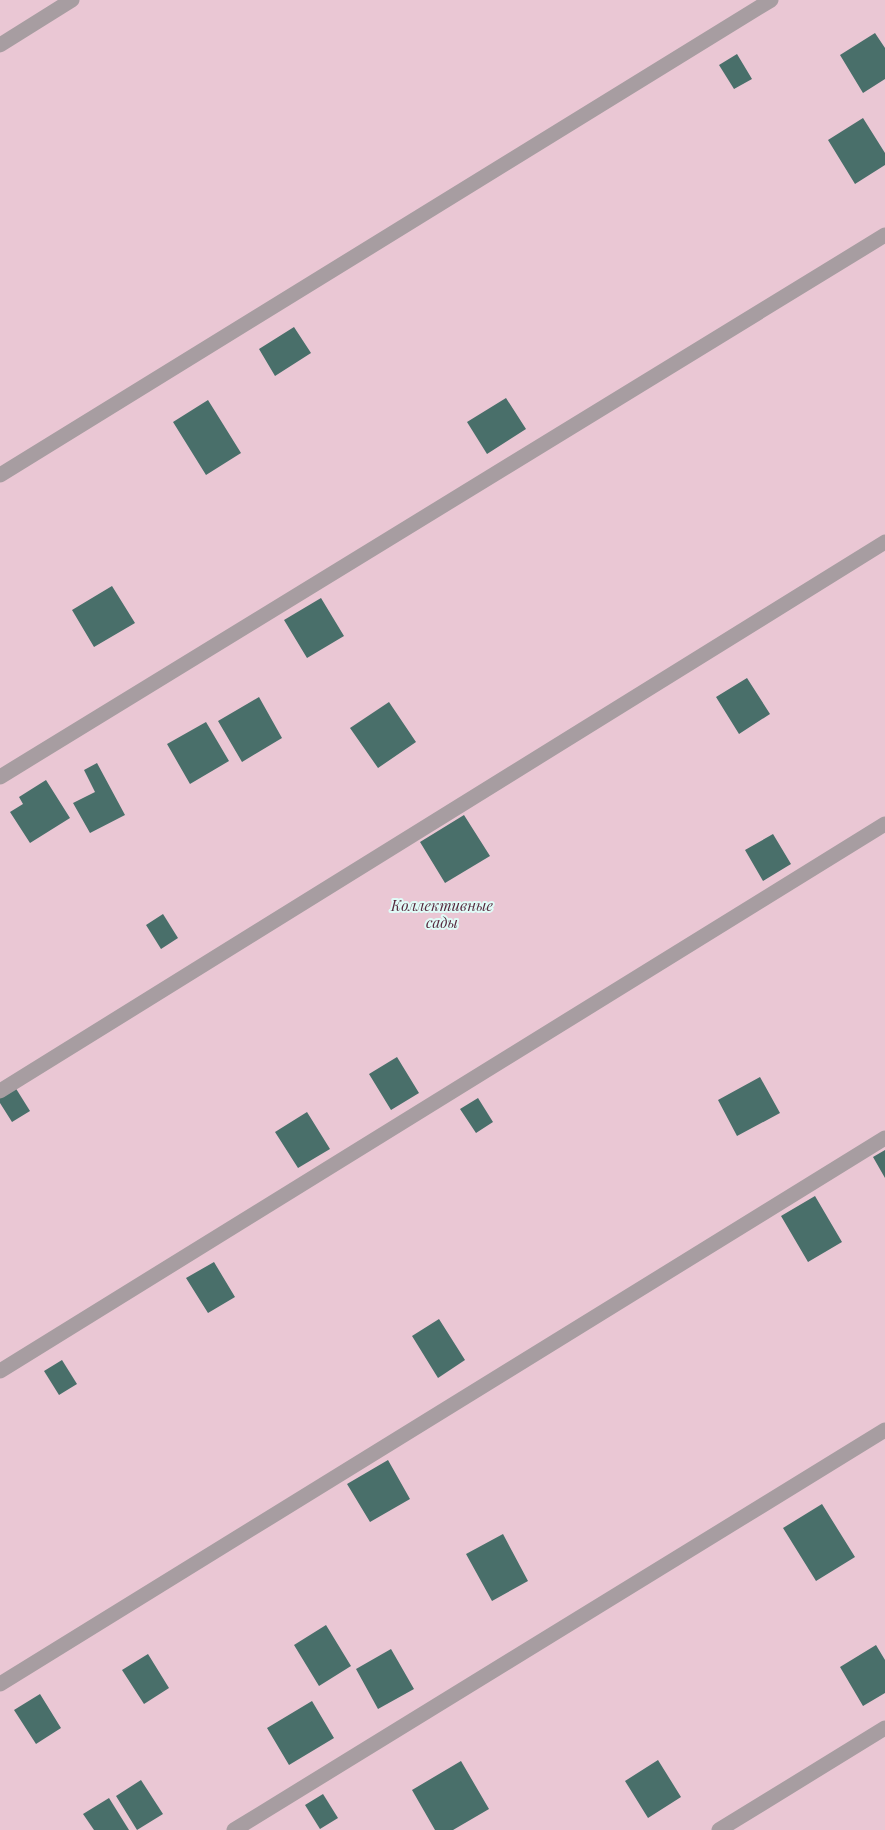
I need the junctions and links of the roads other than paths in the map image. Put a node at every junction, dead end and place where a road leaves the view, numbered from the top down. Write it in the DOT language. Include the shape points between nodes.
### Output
graph roads {
  1 [pos="72,0"];
  2 [pos="771,0"];
  3 [pos="0,45"];
  4 [pos="885,236"];
  5 [pos="0,475"];
  6 [pos="885,542"];
  7 [pos="0,777"];
  8 [pos="885,824"];
  9 [pos="0,1090"];
  10 [pos="885,1138"];
  11 [pos="0,1371"];
  12 [pos="885,1430"];
  13 [pos="0,1684"];
  14 [pos="885,1728"];
  15 [pos="234,1830"];
  16 [pos="719,1830"];
  1 -- 3 [label="lane"];
  2 -- 5 [label="lane"];
  4 -- 7 [label="lane"];
  6 -- 9 [label="lane"];
  8 -- 11 [label="lane"];
  10 -- 13 [label="lane"];
  12 -- 15 [label="lane"];
  14 -- 16 [label="lane"];
}
